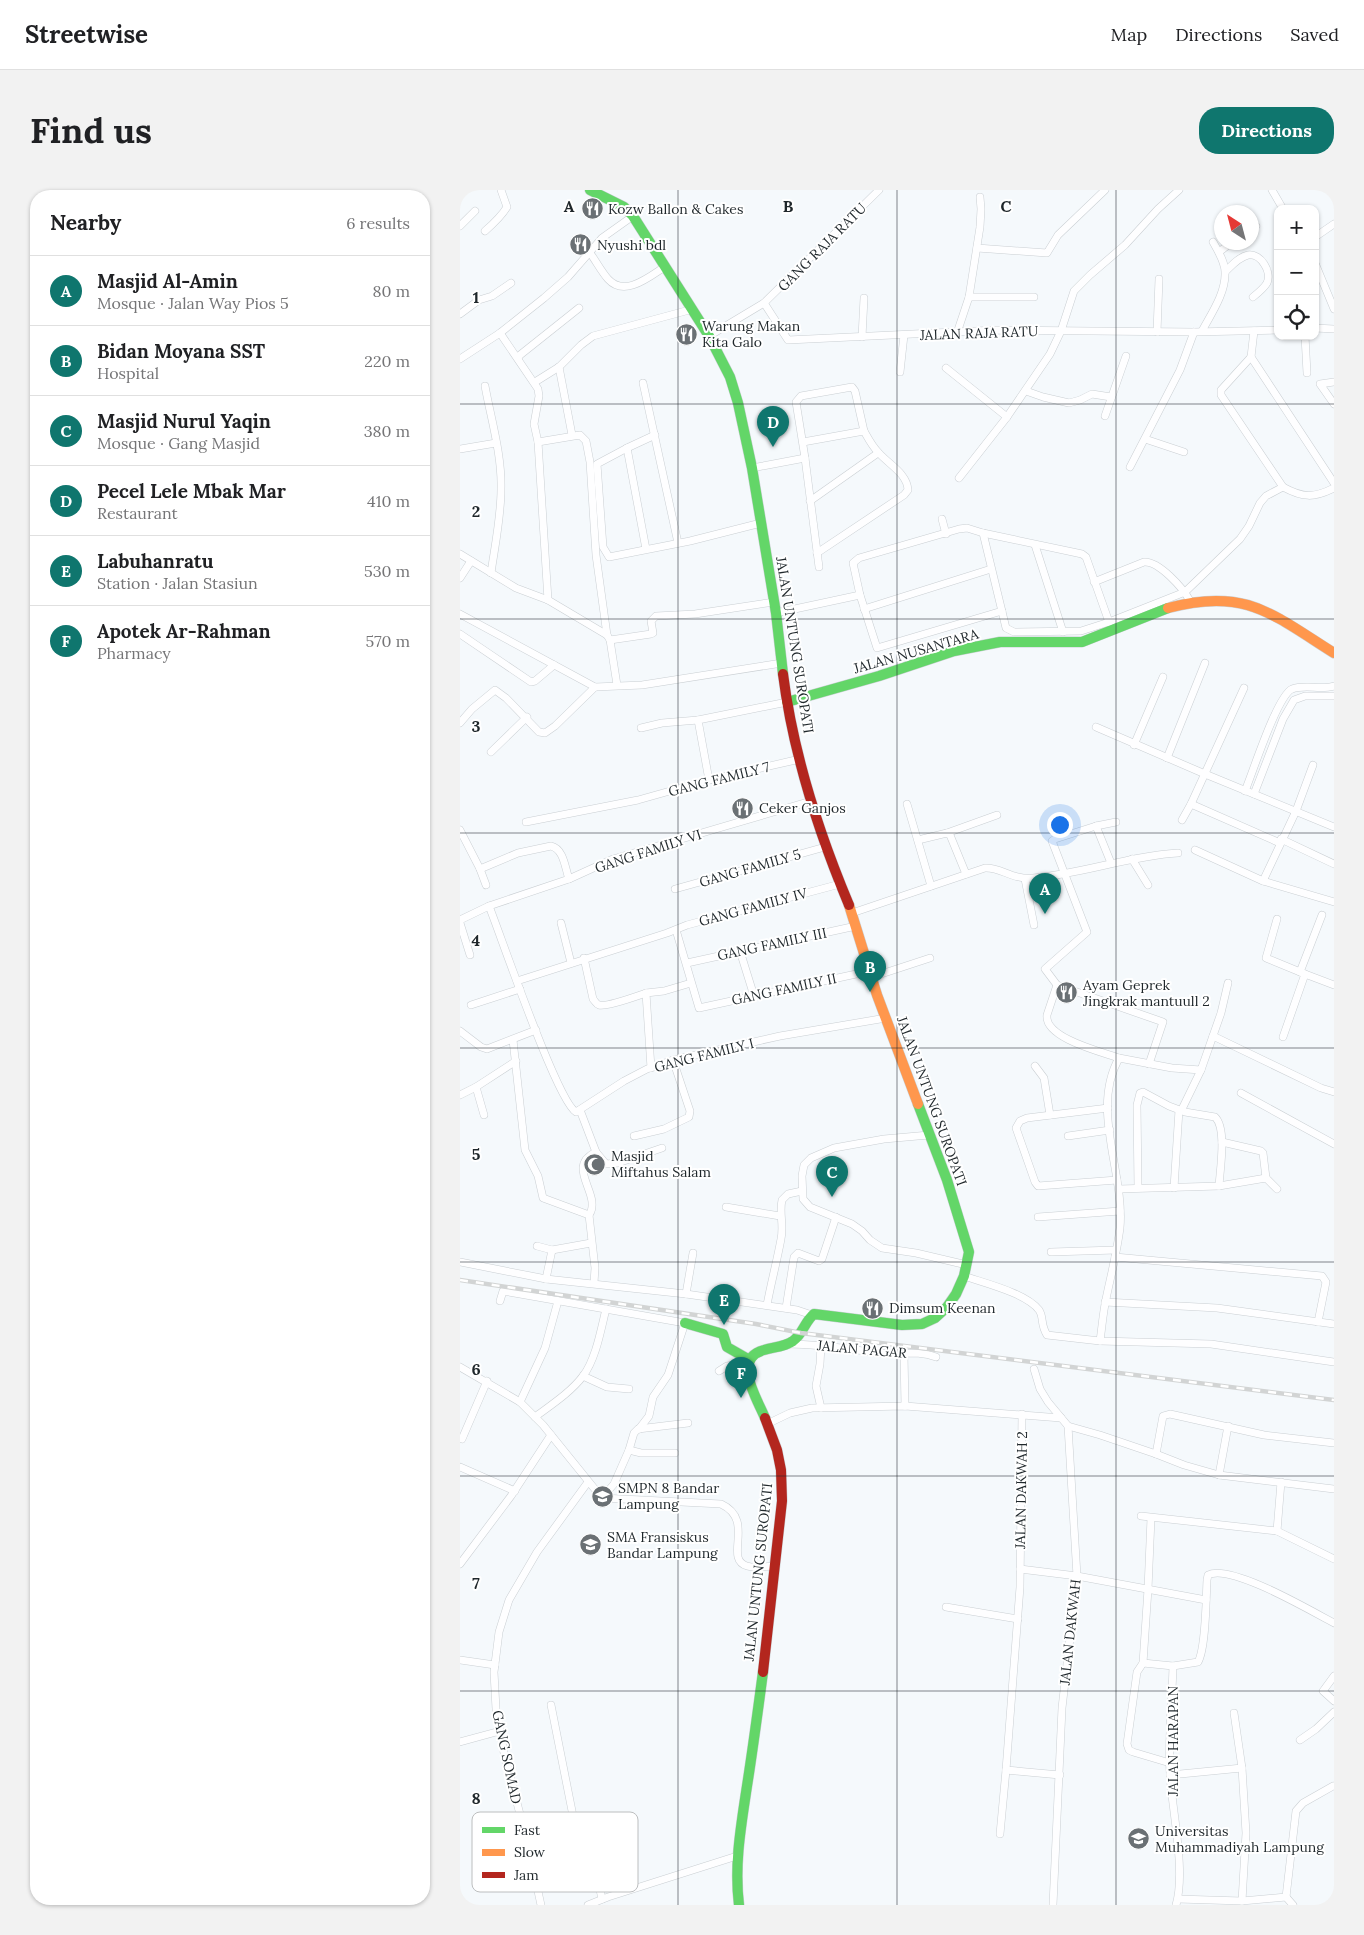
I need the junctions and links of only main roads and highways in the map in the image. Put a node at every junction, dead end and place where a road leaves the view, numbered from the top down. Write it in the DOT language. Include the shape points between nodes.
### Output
graph roads {
  1 [pos="590,190"];
  2 [pos="1334,652"];
  3 [pos="787,702"];
  4 [pos="685,1324"];
  5 [pos="747,1361"];
  6 [pos="739,1905"];
  1 -- 3 [label="main road, JALAN UNTUNG SUROPATI" via="624,207 633,216 693,309 730,377 752,468"];
  2 -- 3 [label="main road, JALAN NUSANTARA" via="1250,605 1188,597 1082,642 1000,642 954,651"];
  3 -- 5 [label="main road, JALAN UNTUNG SUROPATI" via="825,847 852,913 886,1018 947,1180 968,1252 965,1270 947,1307 935,1318 922,1324 902,1326 812,1315 798,1337 787,1344 760,1349"];
  4 -- 5 [label="main road" via="723,1334 727,1346"];
  5 -- 6 [label="main road, JALAN UNTUNG SUROPATI" via="746,1372 777,1450 782,1501 756,1729 737,1856"];
}
